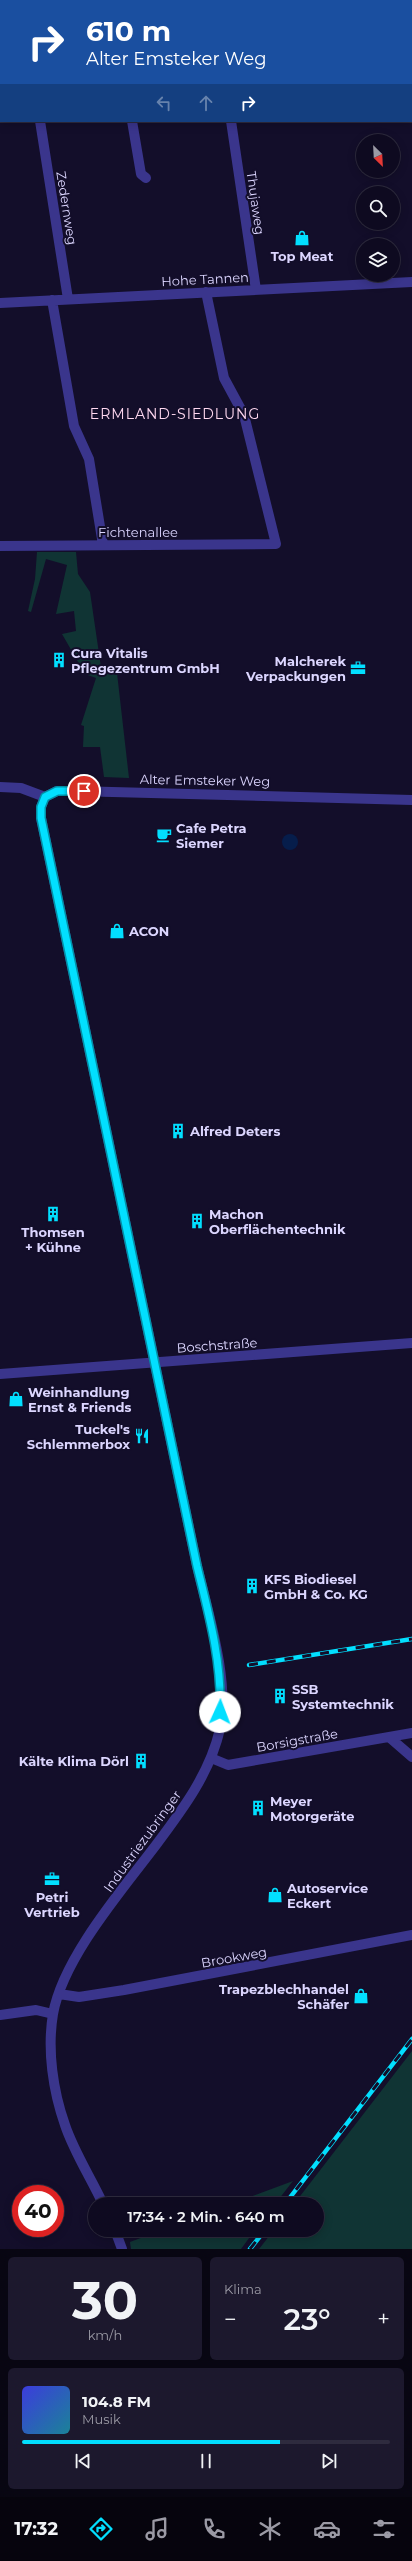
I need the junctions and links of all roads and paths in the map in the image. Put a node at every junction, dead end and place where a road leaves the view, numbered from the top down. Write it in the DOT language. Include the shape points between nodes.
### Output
graph roads {
  1 [pos="40,122"];
  2 [pos="132,122"];
  3 [pos="231,122"];
  4 [pos="146,178"];
  5 [pos="412,282"];
  6 [pos="256,290"];
  7 [pos="206,292"];
  8 [pos="68,298"];
  9 [pos="52,300"];
  10 [pos="0,303"];
  11 [pos="103,545"];
  12 [pos="0,546"];
  13 [pos="0,787"];
  14 [pos="45,797"];
  15 [pos="412,800"];
  16 [pos="412,1343"];
  17 [pos="155,1362"];
  18 [pos="0,1374"];
  19 [pos="412,1733"];
  20 [pos="389,1737"];
  21 [pos="412,1757"];
  22 [pos="211,1758"];
  23 [pos="412,1935"];
  24 [pos="59,1994"];
  25 [pos="53,2014"];
  26 [pos="0,2015"];
  27 [pos="100,2197"];
  28 [pos="118,2237"];
  29 [pos="122,2249"];
  1 -- 8 [label="street, Zedernweg"];
  2 -- 4 [label="street" via="141,174"];
  3 -- 6 [label="street, Thujaweg"];
  5 -- 6 [label="street, Hohe Tannen"];
  6 -- 7 [label="street, Hohe Tannen"];
  7 -- 8 [label="street, Hohe Tannen"];
  7 -- 11 [label="street, Fichtenallee" via="224,378 244,415 276,544"];
  8 -- 9 [label="street, Hohe Tannen"];
  9 -- 10 [label="street, Hohe Tannen"];
  9 -- 11 [label="street" via="74,426 89,459"];
  11 -- 12 [label="street, Fichtenallee"];
  13 -- 14 [label="street" via="21,788"];
  14 -- 15 [label="street, Alter Emsteker Weg" via="57,791 74,791"];
  14 -- 17 [label="street, Industriezubringer" via="41,807 41,818"];
  16 -- 17 [label="street, Boschstraße"];
  17 -- 18 [label="street, Boschstraße"];
  17 -- 22 [label="street, Industriezubringer" via="215,1642 221,1686 220,1727"];
  19 -- 20 [label="street, Borsigstraße"];
  20 -- 21 [label="street"];
  20 -- 22 [label="street, Borsigstraße" via="228,1765"];
  22 -- 24 [label="street, Industriezubringer" via="186,1805 89,1937"];
  23 -- 24 [label="street, Brookweg" via="124,1990 79,1997"];
  24 -- 25 [label="street, Industriezubringer"];
  25 -- 26 [label="street" via="36,2010"];
  25 -- 27 [label="street, Industriezubringer" via="52,2059 57,2097 65,2127"];
  28 -- 29 [label="street"];
}
